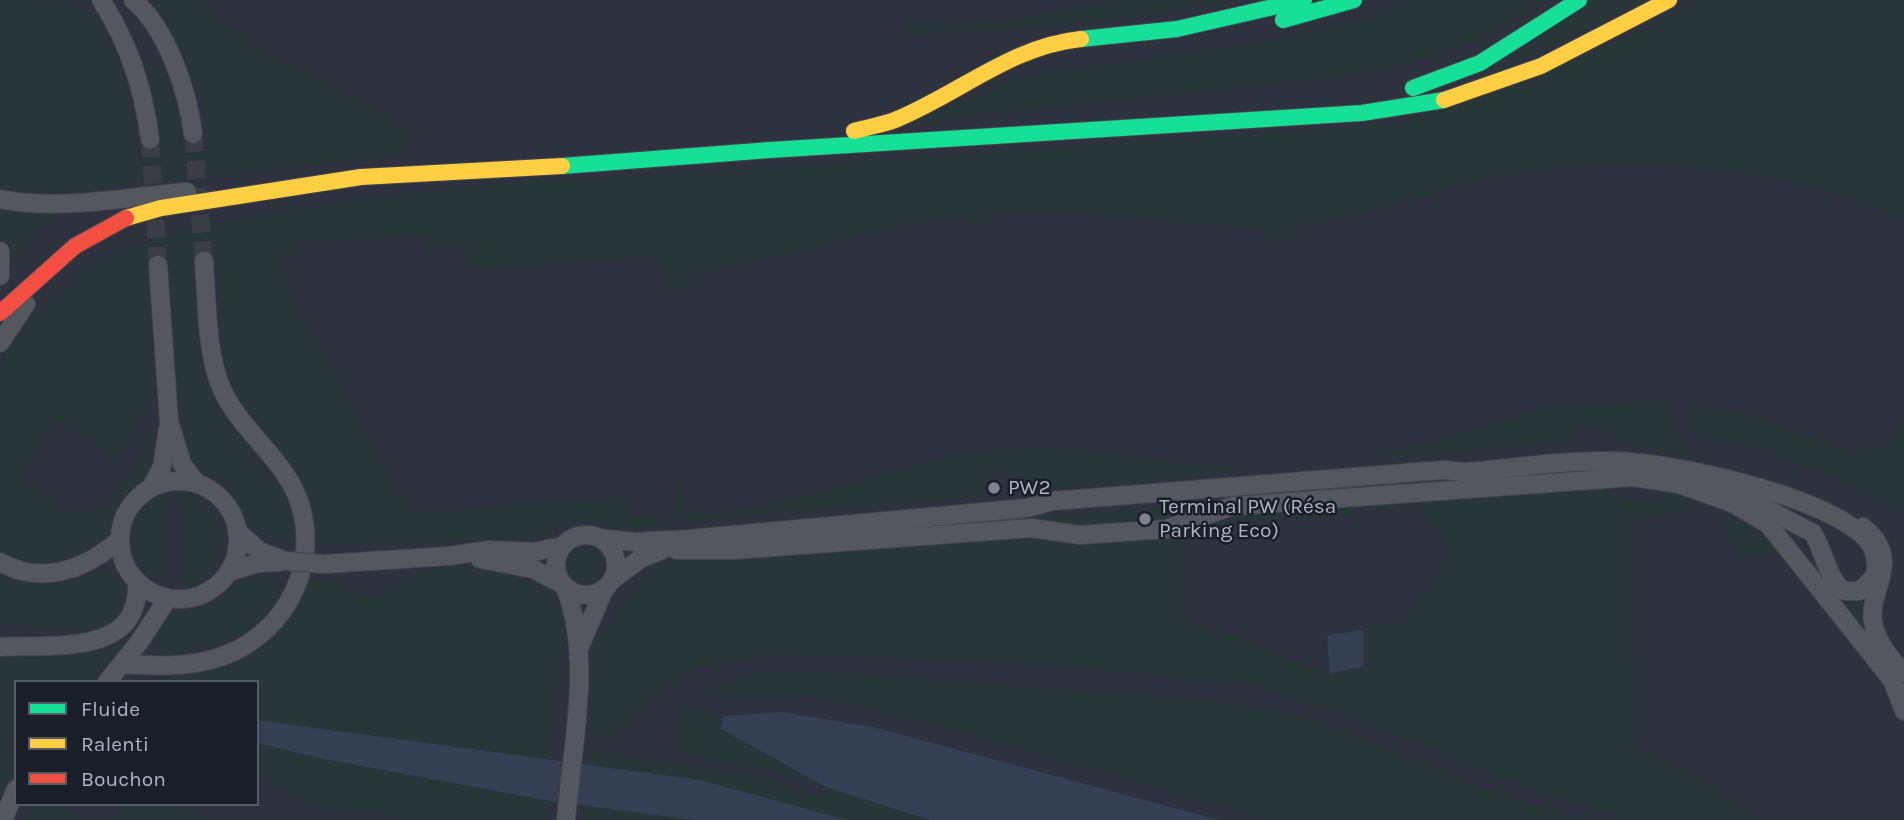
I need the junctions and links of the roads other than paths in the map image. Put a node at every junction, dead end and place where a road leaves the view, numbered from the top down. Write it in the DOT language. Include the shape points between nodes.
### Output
graph roads {
  1 [pos="133,0"];
  2 [pos="1304,0"];
  3 [pos="1354,0"];
  4 [pos="1579,0"];
  5 [pos="1670,0"];
  6 [pos="100,3"];
  7 [pos="1177,29"];
  8 [pos="1312,114"];
  9 [pos="193,134"];
  10 [pos="150,139"];
  11 [pos="770,150"];
  12 [pos="480,173"];
  13 [pos="361,177"];
  14 [pos="0,199"];
  15 [pos="0,251"];
  16 [pos="204,261"];
  17 [pos="158,265"];
  18 [pos="0,276"];
  19 [pos="26,304"];
  20 [pos="0,313"];
  21 [pos="0,331"];
  22 [pos="0,343"];
  23 [pos="169,421"];
  24 [pos="1702,475"];
  25 [pos="197,484"];
  26 [pos="151,488"];
  27 [pos="1830,514"];
  28 [pos="237,531"];
  29 [pos="599,538"];
  30 [pos="690,539"];
  31 [pos="119,540"];
  32 [pos="563,546"];
  33 [pos="662,550"];
  34 [pos="449,556"];
  35 [pos="285,561"];
  36 [pos="0,562"];
  37 [pos="229,572"];
  38 [pos="137,582"];
  39 [pos="564,585"];
  40 [pos="608,585"];
  41 [pos="168,598"];
  42 [pos="0,647"];
  43 [pos="579,649"];
  44 [pos="122,664"];
  45 [pos="1904,673"];
  46 [pos="109,680"];
  47 [pos="1904,711"];
  48 [pos="14,794"];
  49 [pos="3,820"];
  50 [pos="566,820"];
  1 -- 9 [label="street" via="175,64 190,103"];
  2 -- 7 [label="main road"];
  3 -- 7 [label="main road" via="1289,19 1201,32"];
  4 -- 8 [label="main road" via="1504,53 1440,81"];
  5 -- 8 [label="main road" via="1592,44 1470,95 1363,116"];
  6 -- 10 [label="street" via="138,74"];
  7 -- 11 [label="main road" via="1052,42 895,120 858,131 811,135"];
  8 -- 11 [label="main road"];
  11 -- 12 [label="main road"];
  12 -- 13 [label="main road"];
  12 -- 19 [label="main road" via="168,222 99,247"];
  13 -- 14 [label="street" via="59,203"];
  13 -- 20 [label="main road" via="136,214 75,246"];
  15 -- 18 [label="street"];
  16 -- 44 [label="street" via="212,359 219,384 296,495 306,542 301,575 279,616 245,645 221,656 172,667"];
  17 -- 23 [label="street"];
  19 -- 21 [label="main road"];
  19 -- 22 [label="street"];
  23 -- 25 [label="street" via="182,464"];
  23 -- 26 [label="street" via="162,467"];
  24 -- 27 [label="street" via="1719,476"];
  24 -- 27 [label="street" via="1813,533 1838,587 1860,591 1875,576 1875,553 1867,540"];
  24 -- 30 [label="street" via="1611,461 1443,470 1053,501 1027,508"];
  25 -- 26 [label="street" via="175,481"];
  25 -- 28 [label="street" via="224,502"];
  26 -- 31 [label="street" via="128,509"];
  27 -- 45 [label="street" via="1870,531 1890,553 1888,581 1872,620 1879,640"];
  28 -- 35 [label="street" via="258,551"];
  28 -- 37 [label="street"];
  29 -- 30 [label="street" via="634,542"];
  29 -- 32 [label="street" via="579,536"];
  29 -- 40 [label="street" via="613,551 616,571"];
  30 -- 33 [label="street"];
  31 -- 36 [label="street" via="78,568 44,574"];
  31 -- 38 [label="street" via="127,570"];
  32 -- 34 [label="street"];
  32 -- 39 [label="street" via="556,565"];
  33 -- 40 [label="street" via="639,559"];
  33 -- 47 [label="street" via="734,550 1032,528 1080,535 1166,529 1233,506 1633,477 1689,488 1732,503 1768,524 1892,680"];
  34 -- 35 [label="street, bridge" via="325,564"];
  34 -- 39 [label="street" via="533,569"];
  35 -- 37 [label="street"];
  37 -- 41 [label="street" via="202,594"];
  38 -- 41 [label="street"];
  38 -- 42 [label="street" via="136,608 116,633 94,642"];
  39 -- 40 [label="street" via="580,595"];
  39 -- 43 [label="street" via="574,610"];
  40 -- 43 [label="street"];
  41 -- 44 [label="street"];
  43 -- 50 [label="street"];
  44 -- 46 [label="street"];
  48 -- 49 [label="street"];
}
